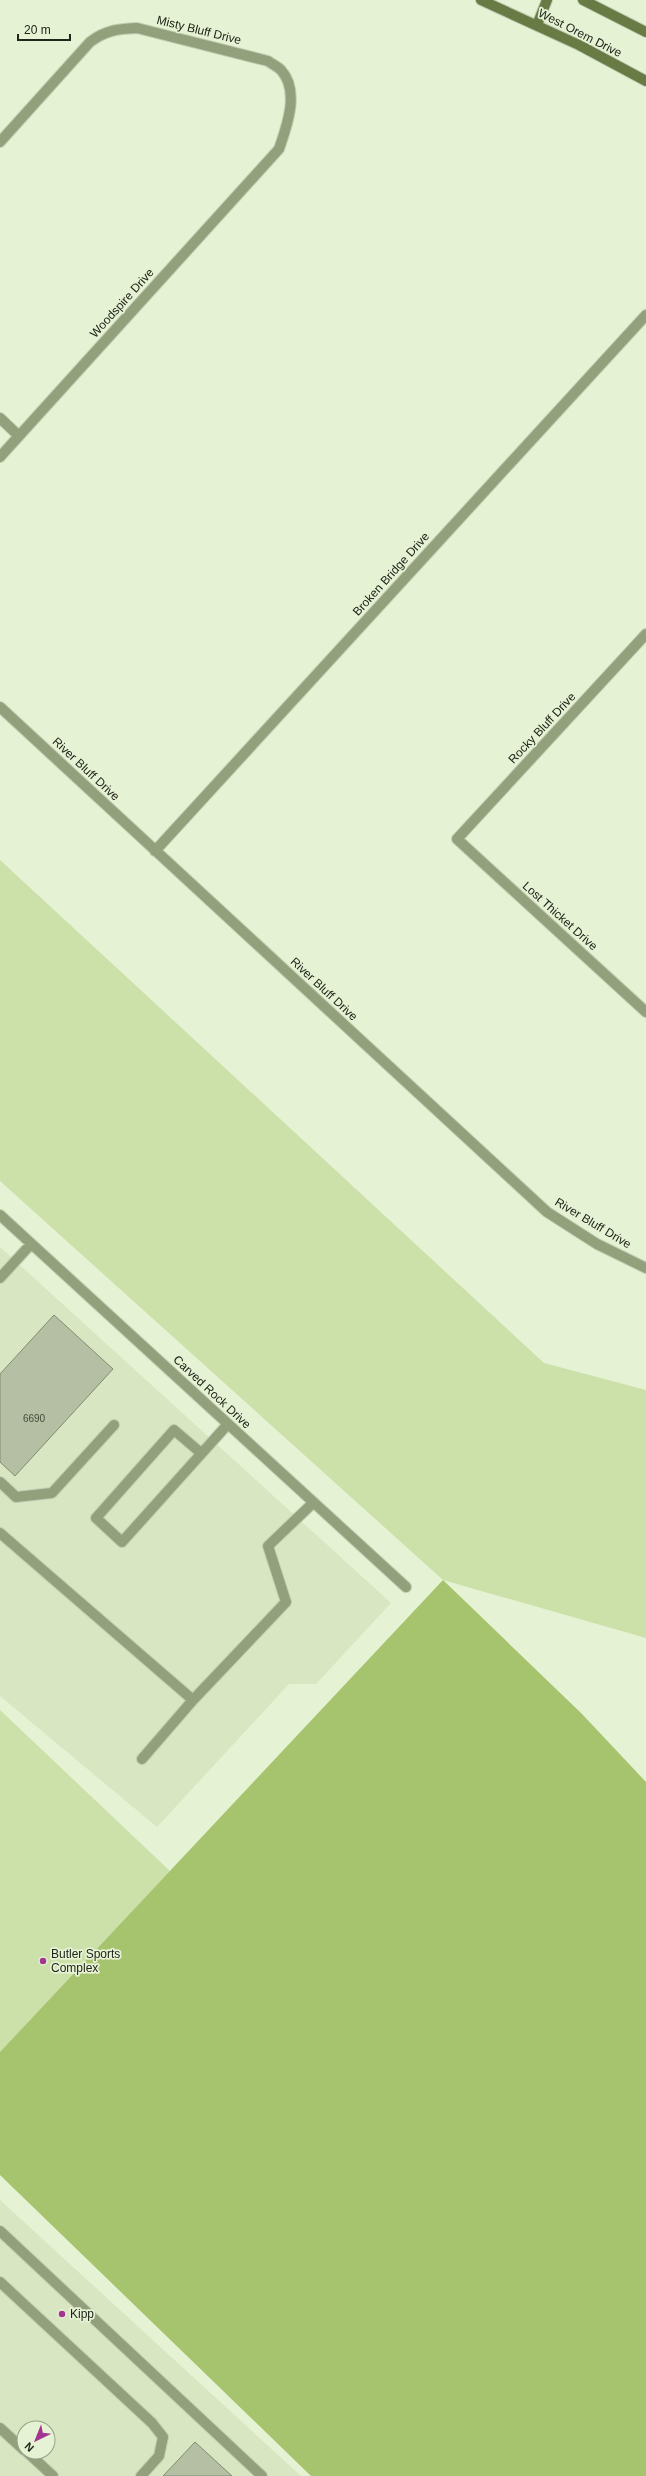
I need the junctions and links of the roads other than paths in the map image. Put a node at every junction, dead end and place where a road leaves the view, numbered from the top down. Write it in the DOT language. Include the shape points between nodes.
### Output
graph roads {
  1 [pos="481,0"];
  2 [pos="547,0"];
  3 [pos="584,0"];
  4 [pos="537,25"];
  5 [pos="646,32"];
  6 [pos="646,81"];
  7 [pos="0,142"];
  8 [pos="263,167"];
  9 [pos="646,315"];
  10 [pos="0,418"];
  11 [pos="19,436"];
  12 [pos="0,457"];
  13 [pos="646,634"];
  14 [pos="0,707"];
  15 [pos="457,839"];
  16 [pos="155,851"];
  17 [pos="646,1012"];
  18 [pos="0,1215"];
  19 [pos="31,1244"];
  20 [pos="646,1268"];
  21 [pos="0,1278"];
  22 [pos="228,1424"];
  23 [pos="114,1425"];
  24 [pos="201,1453"];
  25 [pos="0,1482"];
  26 [pos="313,1503"];
  27 [pos="0,1533"];
  28 [pos="406,1587"];
  29 [pos="193,1700"];
  30 [pos="142,1760"];
  31 [pos="0,2231"];
  32 [pos="0,2282"];
  33 [pos="0,2428"];
  34 [pos="16,2443"];
  35 [pos="36,2460"];
  36 [pos="53,2476"];
  37 [pos="141,2476"];
  38 [pos="262,2476"];
  1 -- 4 [label="main road, West Orem Drive"];
  2 -- 4 [label="main road"];
  3 -- 5 [label="main road"];
  4 -- 6 [label="main road, West Orem Drive"];
  7 -- 8 [label="street, Misty Bluff Drive" via="90,42 103,32 138,28 268,61 282,71 289,86 290,118 279,148"];
  8 -- 11 [label="street, Woodspire Drive"];
  9 -- 16 [label="street, Broken Bridge Drive"];
  10 -- 11 [label="street"];
  11 -- 12 [label="street, Woodspire Drive"];
  13 -- 15 [label="street, Rocky Bluff Drive"];
  14 -- 16 [label="street, River Bluff Drive"];
  15 -- 17 [label="street, Lost Thicket Drive"];
  16 -- 20 [label="street, River Bluff Drive" via="547,1212 597,1244"];
  18 -- 19 [label="street, Carved Rock Drive"];
  19 -- 21 [label="street"];
  19 -- 22 [label="street, Carved Rock Drive"];
  22 -- 24 [label="street"];
  22 -- 26 [label="street, Carved Rock Drive"];
  23 -- 25 [label="street" via="52,1493 16,1497"];
  24 -- 24 [label="street" via="122,1542 96,1518 174,1430"];
  26 -- 28 [label="street, Carved Rock Drive"];
  26 -- 29 [label="street" via="268,1546 286,1602"];
  27 -- 29 [label="street"];
  29 -- 30 [label="street"];
  31 -- 38 [label="street"];
  32 -- 37 [label="street" via="152,2423 163,2438 159,2456"];
  33 -- 34 [label="street"];
  35 -- 36 [label="street"];
}
